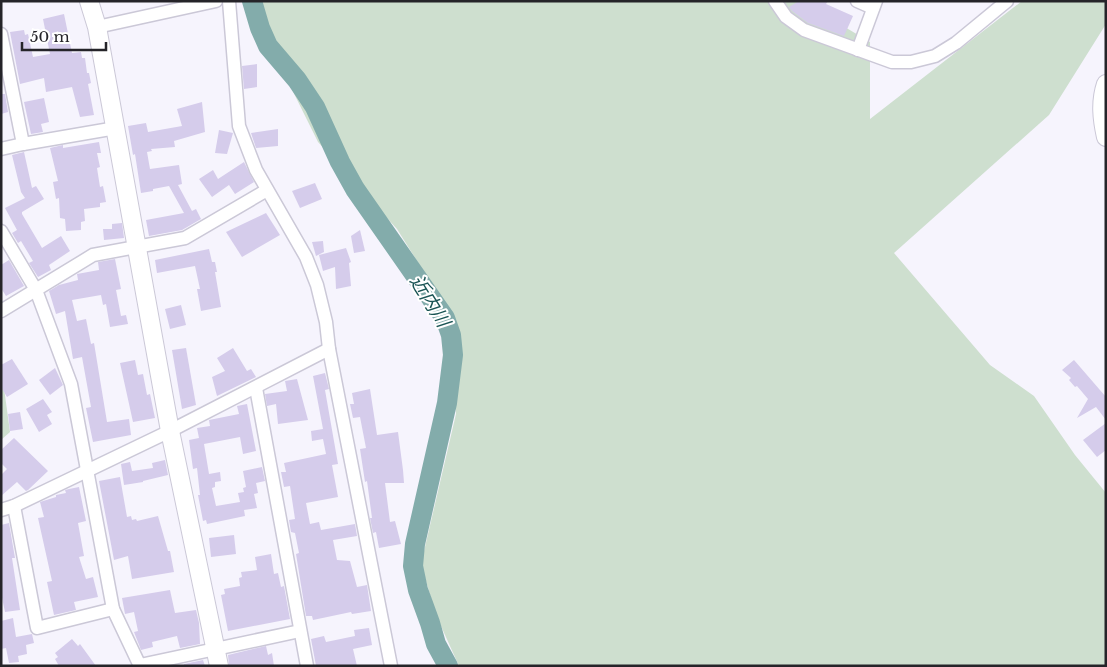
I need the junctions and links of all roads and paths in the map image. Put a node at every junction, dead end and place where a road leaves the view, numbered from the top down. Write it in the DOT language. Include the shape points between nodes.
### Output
graph roads {
  1 [pos="88,1"];
  2 [pos="216,1"];
  3 [pos="229,1"];
  4 [pos="775,1"];
  5 [pos="857,1"];
  6 [pos="1007,1"];
  7 [pos="874,4"];
  8 [pos="97,27"];
  9 [pos="1,34"];
  10 [pos="858,50"];
  11 [pos="1106,84"];
  12 [pos="116,128"];
  13 [pos="1106,137"];
  14 [pos="23,144"];
  15 [pos="1,149"];
  16 [pos="267,190"];
  17 [pos="1,231"];
  18 [pos="136,248"];
  19 [pos="36,290"];
  20 [pos="1,312"];
  21 [pos="329,349"];
  22 [pos="256,388"];
  23 [pos="170,431"];
  24 [pos="88,470"];
  25 [pos="14,506"];
  26 [pos="1,510"];
  27 [pos="114,609"];
  28 [pos="300,631"];
  29 [pos="217,657"];
  30 [pos="140,665"];
  31 [pos="307,666"];
  32 [pos="391,666"];
  1 -- 8 [label="street"];
  2 -- 8 [label="street"];
  3 -- 16 [label="street" via="239,126"];
  4 -- 10 [label="street" via="786,18 804,30"];
  5 -- 7 [label="street"];
  6 -- 10 [label="street" via="936,56 911,62 892,62"];
  7 -- 10 [label="street"];
  8 -- 12 [label="street"];
  9 -- 14 [label="street"];
  11 -- 13 [label="street" via="1101,116"];
  12 -- 14 [label="street"];
  12 -- 18 [label="street"];
  14 -- 15 [label="street"];
  16 -- 18 [label="street" via="185,238"];
  16 -- 21 [label="street" via="306,257 317,285"];
  17 -- 19 [label="street"];
  18 -- 19 [label="street" via="93,255"];
  18 -- 23 [label="street"];
  19 -- 20 [label="street"];
  19 -- 24 [label="street" via="71,384"];
  21 -- 22 [label="street"];
  21 -- 32 [label="street"];
  22 -- 23 [label="street"];
  22 -- 28 [label="street"];
  23 -- 24 [label="street"];
  23 -- 29 [label="street"];
  24 -- 25 [label="street"];
  24 -- 27 [label="street"];
  25 -- 26 [label="street"];
  25 -- 27 [label="street" via="37,628"];
  27 -- 30 [label="street"];
  28 -- 29 [label="street"];
  28 -- 31 [label="street"];
  29 -- 30 [label="street"];
}
